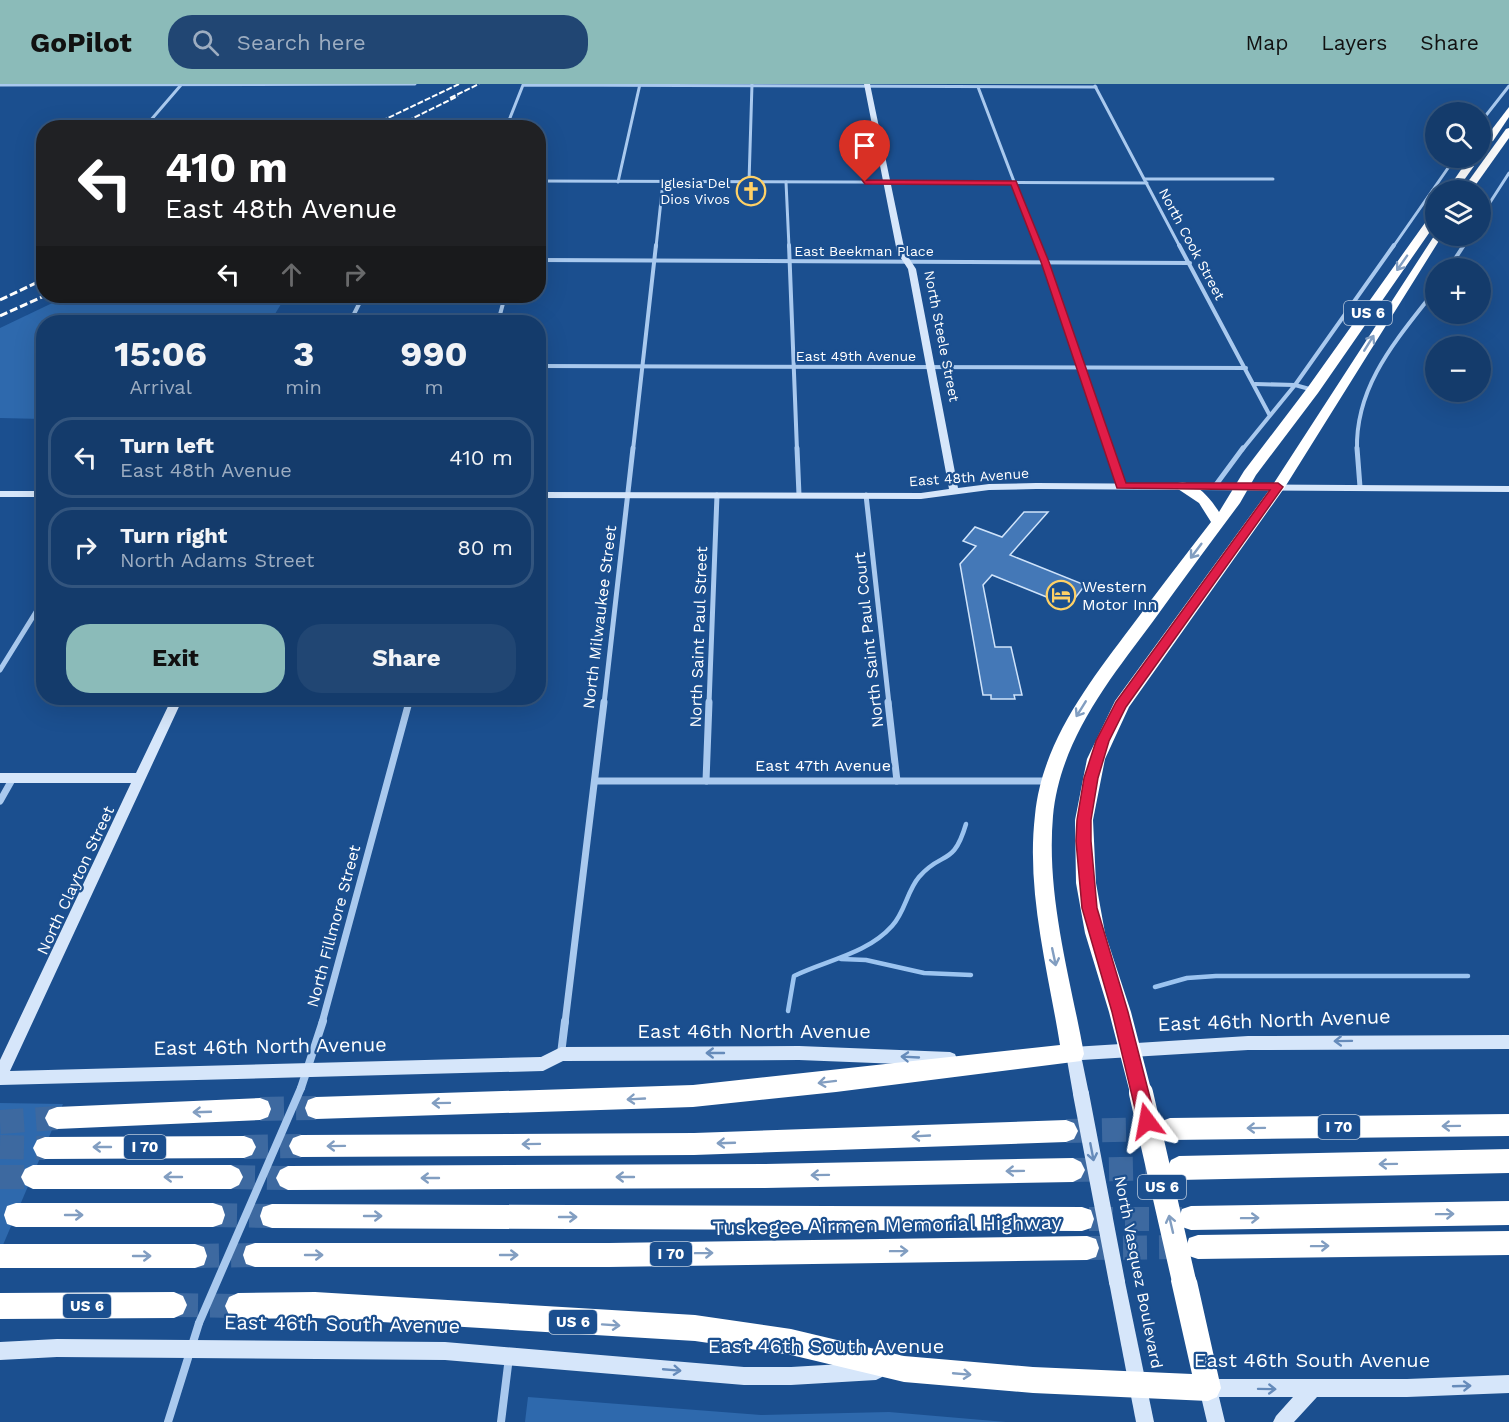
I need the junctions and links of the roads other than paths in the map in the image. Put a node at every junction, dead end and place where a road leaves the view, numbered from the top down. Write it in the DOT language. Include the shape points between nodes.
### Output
graph roads {
  1 [pos="182,85"];
  2 [pos="415,85"];
  3 [pos="523,85"];
  4 [pos="640,85"];
  5 [pos="752,85"];
  6 [pos="867,85"];
  7 [pos="0,86"];
  8 [pos="1095,86"];
  9 [pos="1509,86"];
  10 [pos="978,87"];
  11 [pos="1491,109"];
  12 [pos="1509,110"];
  13 [pos="151,120"];
  14 [pos="509,120"];
  15 [pos="1509,131"];
  16 [pos="1491,135"];
  17 [pos="1448,168"];
  18 [pos="1509,173"];
  19 [pos="1273,179"];
  20 [pos="1474,180"];
  21 [pos="1146,181"];
  22 [pos="546,182"];
  23 [pos="618,182"];
  24 [pos="663,182"];
  25 [pos="749,182"];
  26 [pos="786,182"];
  27 [pos="887,182"];
  28 [pos="1014,182"];
  29 [pos="1500,186"];
  30 [pos="1509,187"];
  31 [pos="1491,200"];
  32 [pos="1425,231"];
  33 [pos="1431,246"];
  34 [pos="546,260"];
  35 [pos="654,260"];
  36 [pos="789,261"];
  37 [pos="906,261"];
  38 [pos="1045,262"];
  39 [pos="1190,262"];
  40 [pos="1425,304"];
  41 [pos="546,366"];
  42 [pos="642,366"];
  43 [pos="794,367"];
  44 [pos="929,367"];
  45 [pos="1080,368"];
  46 [pos="1246,368"];
  47 [pos="1255,384"];
  48 [pos="1295,385"];
  49 [pos="1314,390"];
  50 [pos="1269,414"];
  51 [pos="1121,486"];
  52 [pos="1183,486"];
  53 [pos="1215,486"];
  54 [pos="1242,486"];
  55 [pos="1278,487"];
  56 [pos="1360,487"];
  57 [pos="1509,489"];
  58 [pos="954,492"];
  59 [pos="0,494"];
  60 [pos="36,494"];
  61 [pos="546,495"];
  62 [pos="629,495"];
  63 [pos="717,495"];
  64 [pos="799,495"];
  65 [pos="866,495"];
  66 [pos="1218,522"];
  67 [pos="36,612"];
  68 [pos="0,670"];
  69 [pos="174,705"];
  70 [pos="408,705"];
  71 [pos="0,778"];
  72 [pos="13,778"];
  73 [pos="141,778"];
  74 [pos="595,781"];
  75 [pos="706,781"];
  76 [pos="897,781"];
  77 [pos="1050,781"];
  78 [pos="0,801"];
  79 [pos="1509,1042"];
  80 [pos="1129,1049"];
  81 [pos="561,1054"];
  82 [pos="1073,1054"];
  83 [pos="989,1062"];
  84 [pos="309,1068"];
  85 [pos="0,1077"];
  86 [pos="316,1108"];
  87 [pos="260,1109"];
  88 [pos="57,1118"];
  89 [pos="1509,1125"];
  90 [pos="1170,1129"];
  91 [pos="1066,1131"];
  92 [pos="301,1146"];
  93 [pos="244,1147"];
  94 [pos="45,1148"];
  95 [pos="1509,1161"];
  96 [pos="1179,1168"];
  97 [pos="1073,1170"];
  98 [pos="33,1177"];
  99 [pos="231,1177"];
  100 [pos="288,1178"];
  101 [pos="1509,1214"];
  102 [pos="16,1215"];
  103 [pos="213,1215"];
  104 [pos="272,1216"];
  105 [pos="1191,1218"];
  106 [pos="1082,1219"];
  107 [pos="1509,1243"];
  108 [pos="1198,1247"];
  109 [pos="1087,1248"];
  110 [pos="0,1256"];
  111 [pos="195,1256"];
  112 [pos="255,1256"];
  113 [pos="174,1305"];
  114 [pos="238,1305"];
  115 [pos="0,1306"];
  116 [pos="190,1348"];
  117 [pos="0,1351"];
  118 [pos="509,1357"];
  119 [pos="904,1369"];
  120 [pos="1509,1384"];
  121 [pos="1137,1385"];
  122 [pos="1208,1388"];
  123 [pos="1312,1389"];
  124 [pos="168,1422"];
  125 [pos="501,1422"];
  126 [pos="1145,1422"];
  127 [pos="1216,1422"];
  128 [pos="1282,1422"];
  1 -- 2 [label="street"];
  1 -- 7 [label="street"];
  1 -- 13 [label="street"];
  3 -- 4 [label="street"];
  3 -- 14 [label="street"];
  4 -- 5 [label="street"];
  4 -- 23 [label="street"];
  5 -- 6 [label="street"];
  5 -- 25 [label="street"];
  6 -- 10 [label="street"];
  6 -- 27 [label="street, North Steele Street"];
  8 -- 10 [label="street"];
  8 -- 21 [label="street, North Cook Street"];
  9 -- 11 [label="street"];
  10 -- 28 [label="street"];
  12 -- 16 [label="highway"];
  15 -- 20 [label="highway"];
  17 -- 48 [label="street"];
  18 -- 29 [label="street"];
  19 -- 21 [label="street"];
  21 -- 28 [label="street"];
  21 -- 39 [label="street, North Cook Street"];
  22 -- 23 [label="street"];
  23 -- 24 [label="street"];
  24 -- 25 [label="street"];
  24 -- 35 [label="street, North Milwaukee Street"];
  25 -- 26 [label="street"];
  26 -- 27 [label="street"];
  26 -- 36 [label="street"];
  27 -- 28 [label="street"];
  27 -- 37 [label="street, North Steele Street"];
  28 -- 38 [label="street"];
  29 -- 30 [label="street"];
  29 -- 31 [label="street"];
  32 -- 49 [label="highway, North Vasquez Boulevard / US 6, one-way"];
  55 -- 33 [label="highway, US 6, one-way"];
  34 -- 35 [label="street, East Beekman Place"];
  35 -- 36 [label="street, East Beekman Place"];
  35 -- 42 [label="street, North Milwaukee Street"];
  36 -- 37 [label="street, East Beekman Place"];
  36 -- 43 [label="street"];
  37 -- 38 [label="street, East Beekman Place"];
  37 -- 44 [label="street, North Steele Street" via="912,269"];
  38 -- 39 [label="street, East Beekman Place"];
  38 -- 45 [label="street"];
  39 -- 46 [label="street, North Cook Street"];
  40 -- 56 [label="street" via="1382,361 1365,396 1358,423"];
  41 -- 42 [label="street, East 49th Avenue"];
  42 -- 43 [label="street, East 49th Avenue"];
  42 -- 62 [label="street, North Milwaukee Street"];
  43 -- 44 [label="street, East 49th Avenue"];
  43 -- 64 [label="street"];
  44 -- 45 [label="street, East 49th Avenue"];
  44 -- 58 [label="street, North Steele Street"];
  45 -- 46 [label="street, East 49th Avenue"];
  45 -- 51 [label="street"];
  46 -- 47 [label="street, North Cook Street"];
  47 -- 48 [label="street"];
  47 -- 50 [label="street, North Cook Street"];
  48 -- 49 [label="street"];
  48 -- 50 [label="street"];
  49 -- 54 [label="highway, North Vasquez Boulevard / US 6"];
  50 -- 53 [label="street"];
  51 -- 52 [label="street, East 48th Avenue"];
  51 -- 58 [label="street, East 48th Avenue" via="999,487"];
  52 -- 53 [label="street, East 48th Avenue"];
  52 -- 66 [label="highway" via="1204,500"];
  53 -- 54 [label="street, East 48th Avenue"];
  54 -- 55 [label="street, East 48th Avenue"];
  54 -- 66 [label="highway, North Vasquez Boulevard / US 6"];
  55 -- 56 [label="street, East 48th Avenue"];
  55 -- 80 [label="highway, US 6" via="1121,705 1096,759 1084,820 1086,883 1095,933"];
  56 -- 57 [label="street, East 48th Avenue"];
  58 -- 65 [label="street, East 48th Avenue"];
  59 -- 60 [label="street"];
  61 -- 62 [label="street, East 48th Avenue"];
  62 -- 63 [label="street, East 48th Avenue"];
  62 -- 74 [label="street, North Milwaukee Street"];
  63 -- 64 [label="street, East 48th Avenue"];
  63 -- 75 [label="street, North Saint Paul Street"];
  64 -- 65 [label="street, East 48th Avenue"];
  65 -- 76 [label="street, North Saint Paul Court"];
  66 -- 77 [label="highway, North Vasquez Boulevard / US 6, one-way" via="1082,707 1064,739"];
  67 -- 68 [label="street"];
  69 -- 73 [label="street, North Clayton Street"];
  70 -- 84 [label="street, North Fillmore Street"];
  71 -- 72 [label="street"];
  72 -- 73 [label="street"];
  72 -- 78 [label="street"];
  73 -- 85 [label="street, North Clayton Street"];
  74 -- 75 [label="street, East 47th Avenue"];
  74 -- 81 [label="street, North Milwaukee Street"];
  75 -- 76 [label="street, East 47th Avenue"];
  76 -- 77 [label="street, East 47th Avenue"];
  77 -- 82 [label="highway, North Vasquez Boulevard / US 6, one-way" via="1043,830 1045,899"];
  79 -- 80 [label="street, East 46th North Avenue, one-way" via="1351,1040"];
  80 -- 82 [label="street, East 46th North Avenue"];
  122 -- 80 [label="highway, US 6, one-way, bridge"];
  83 -- 81 [label="street, East 46th North Avenue, one-way" via="799,1053"];
  81 -- 84 [label="street, East 46th North Avenue" via="543,1064"];
  82 -- 83 [label="highway, East 46th North Avenue"];
  82 -- 121 [label="street, North Vasquez Boulevard, one-way, bridge"];
  83 -- 86 [label="highway, one-way" via="694,1095"];
  84 -- 85 [label="street, East 46th North Avenue"];
  84 -- 116 [label="street, North Fillmore Street, bridge"];
  87 -- 88 [label="highway, one-way"];
  89 -- 90 [label="highway, I 70, one-way"];
  91 -- 92 [label="highway, one-way" via="694,1144"];
  93 -- 94 [label="highway, I 70, one-way"];
  95 -- 96 [label="highway, one-way"];
  97 -- 100 [label="highway, one-way"];
  99 -- 98 [label="highway, one-way"];
  105 -- 101 [label="highway, one-way"];
  102 -- 103 [label="highway, one-way"];
  104 -- 106 [label="highway, one-way"];
  108 -- 107 [label="highway, one-way"];
  112 -- 109 [label="highway, Tuskegee Airmen Memorial Highway / I 70, one-way"];
  110 -- 111 [label="highway, one-way"];
  113 -- 115 [label="highway, US 6"];
  114 -- 119 [label="highway, US 6, one-way" via="315,1305 695,1328 791,1342"];
  116 -- 117 [label="street, East 46th South Avenue"];
  116 -- 118 [label="street, East 46th South Avenue" via="445,1351"];
  116 -- 124 [label="street, North Fillmore Street"];
  118 -- 119 [label="street, East 46th South Avenue, one-way" via="767,1377"];
  118 -- 125 [label="street"];
  119 -- 121 [label="highway, East 46th South Avenue / US 6, one-way"];
  123 -- 120 [label="street, East 46th South Avenue, one-way"];
  121 -- 122 [label="highway, East 46th South Avenue / US 6"];
  121 -- 126 [label="street"];
  122 -- 123 [label="street, East 46th South Avenue, one-way"];
  122 -- 127 [label="street"];
  123 -- 128 [label="street"];
}
